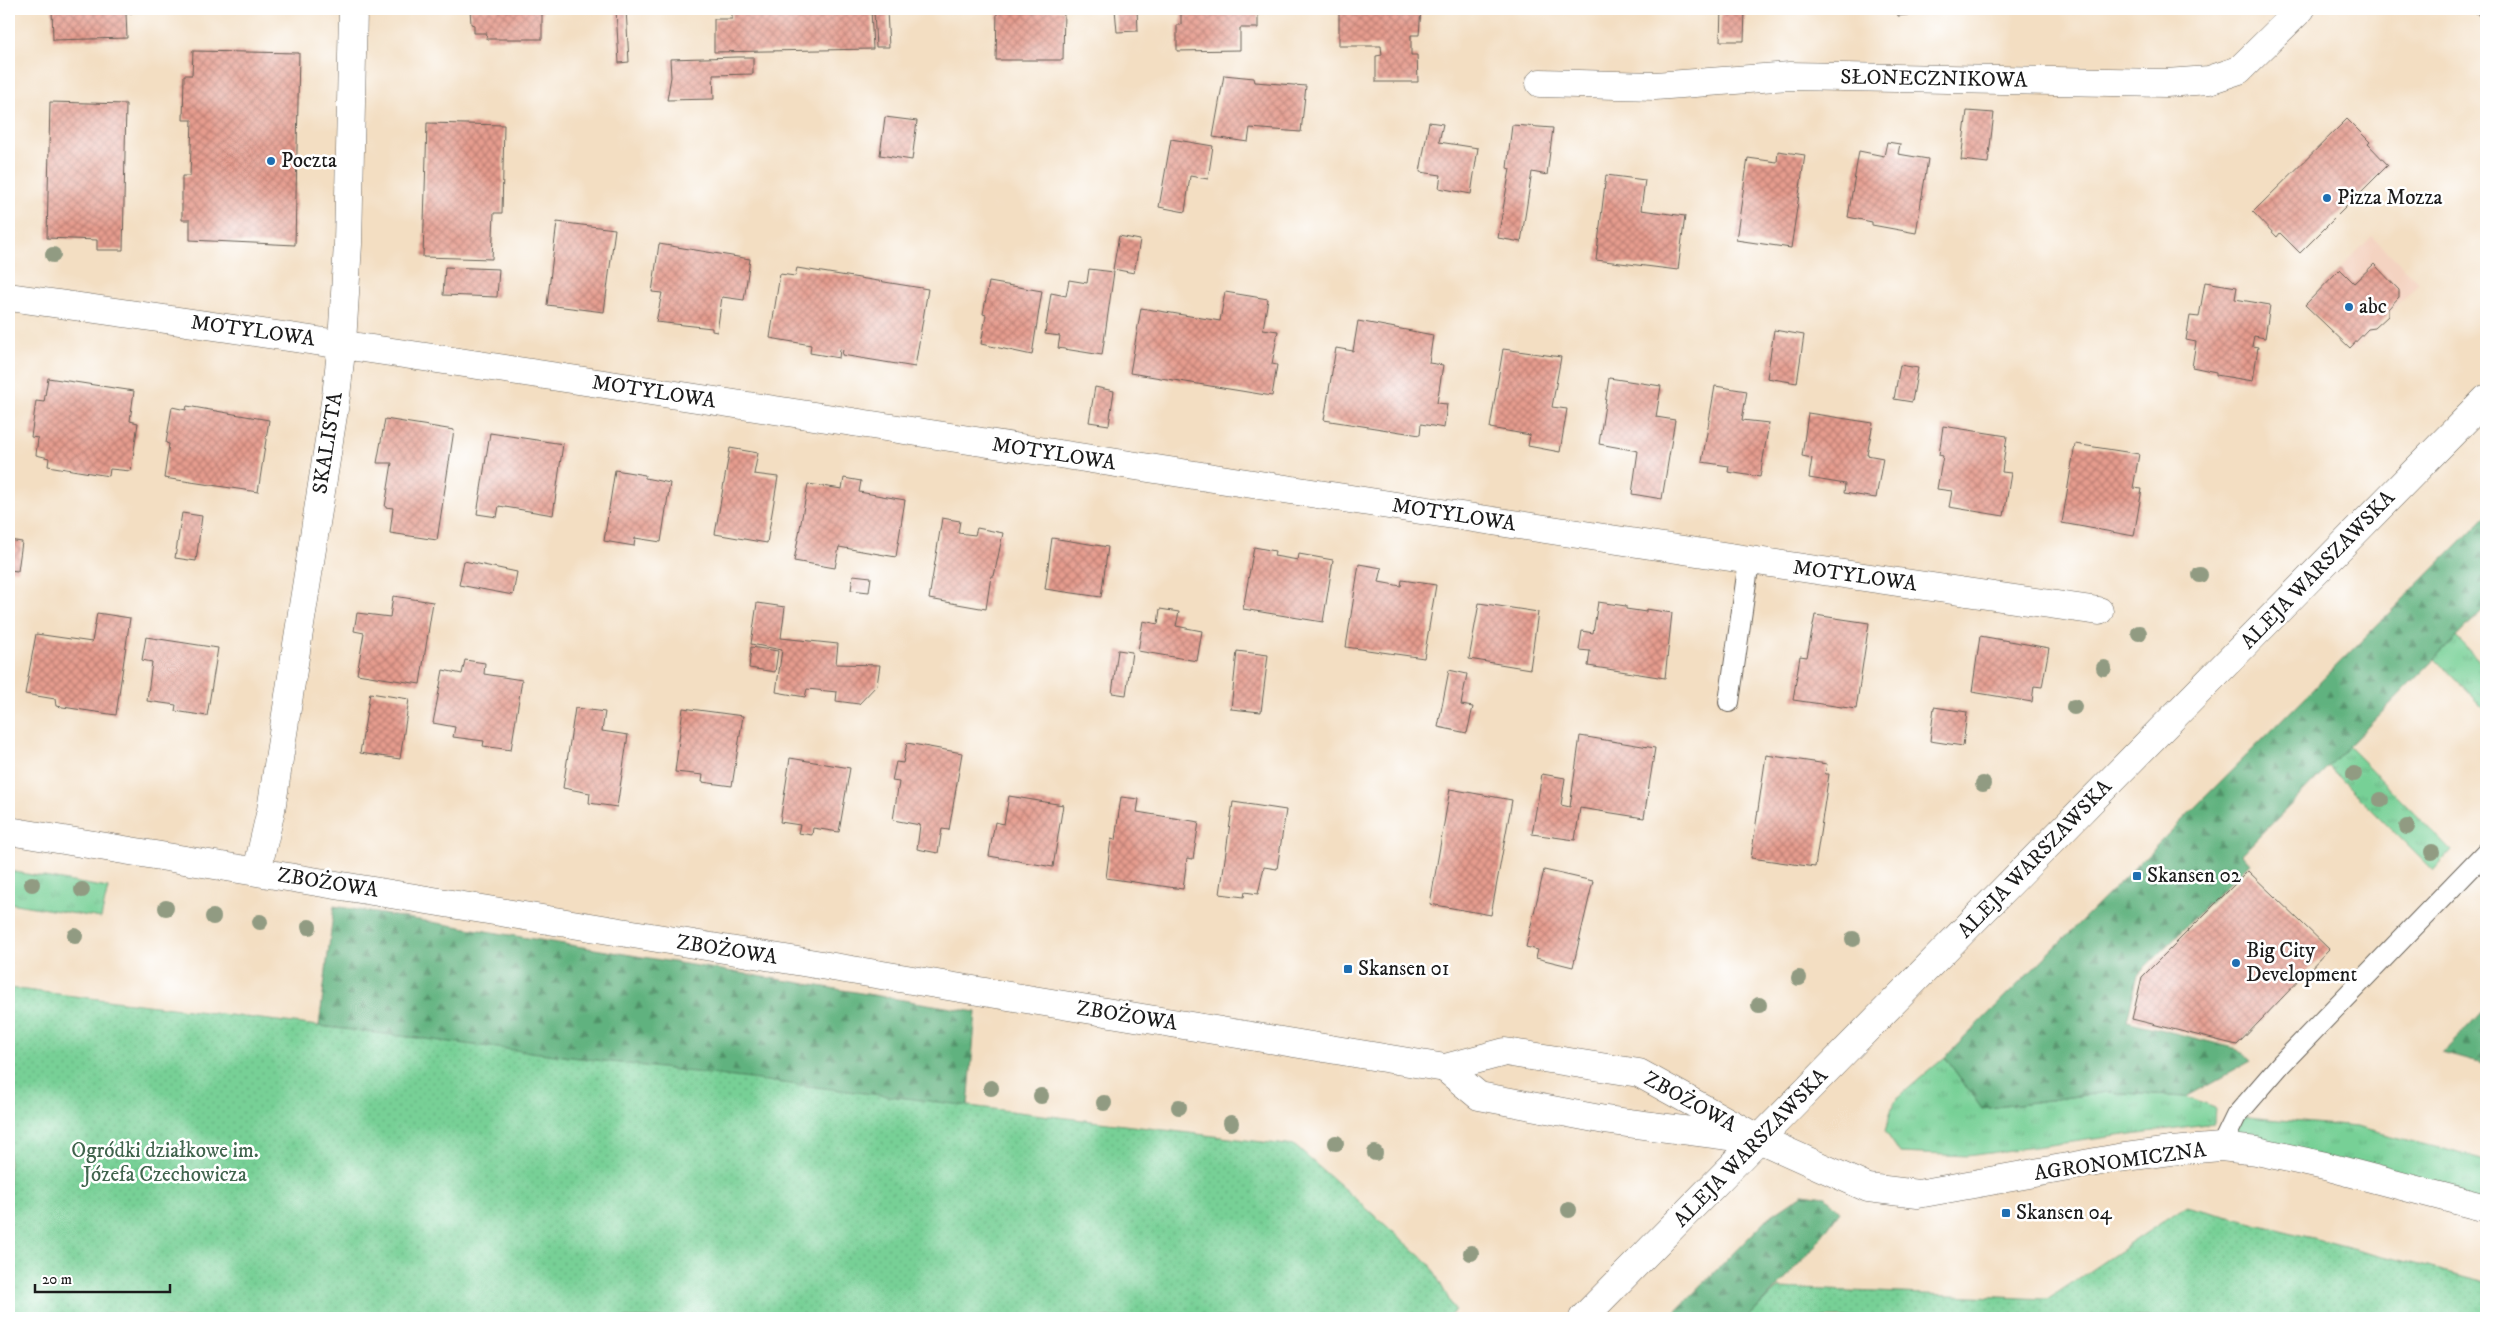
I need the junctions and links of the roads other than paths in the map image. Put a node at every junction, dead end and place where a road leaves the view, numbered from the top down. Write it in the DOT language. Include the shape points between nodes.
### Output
graph roads {
  1 [pos="352,9"];
  2 [pos="2301,9"];
  3 [pos="1540,83"];
  4 [pos="9,297"];
  5 [pos="342,343"];
  6 [pos="2486,399"];
  7 [pos="1749,561"];
  8 [pos="2099,611"];
  9 [pos="1729,702"];
  10 [pos="9,831"];
  11 [pos="2486,852"];
  12 [pos="257,871"];
  13 [pos="1445,1068"];
  14 [pos="1759,1140"];
  15 [pos="2222,1147"];
  16 [pos="2486,1208"];
  17 [pos="1583,1318"];
  1 -- 5 [label="street, SKALISTA" via="348,244"];
  2 -- 3 [label="street, SŁONECZNIKOWA" via="2239,70 2209,80 2166,83 1790,76 1655,86"];
  4 -- 5 [label="street, MOTYLOWA"];
  5 -- 7 [label="street, MOTYLOWA"];
  5 -- 12 [label="street, SKALISTA" via="272,800"];
  6 -- 14 [label="street, ALEJA WARSZAWSKA"];
  7 -- 8 [label="street, MOTYLOWA"];
  7 -- 9 [label="lane"];
  10 -- 12 [label="street, ZBOŻOWA"];
  11 -- 15 [label="lane" via="2281,1064 2236,1116"];
  12 -- 13 [label="street, ZBOŻOWA"];
  13 -- 14 [label="street, ZBOŻOWA" via="1480,1096 1604,1120"];
  13 -- 14 [label="street, ZBOŻOWA" via="1505,1052 1639,1073"];
  14 -- 15 [label="street, AGRONOMICZNA" via="1847,1181 1868,1188 1918,1194 2118,1158"];
  14 -- 17 [label="street, ALEJA WARSZAWSKA"];
  15 -- 16 [label="street, AGRONOMICZNA" via="2325,1166"];
}
